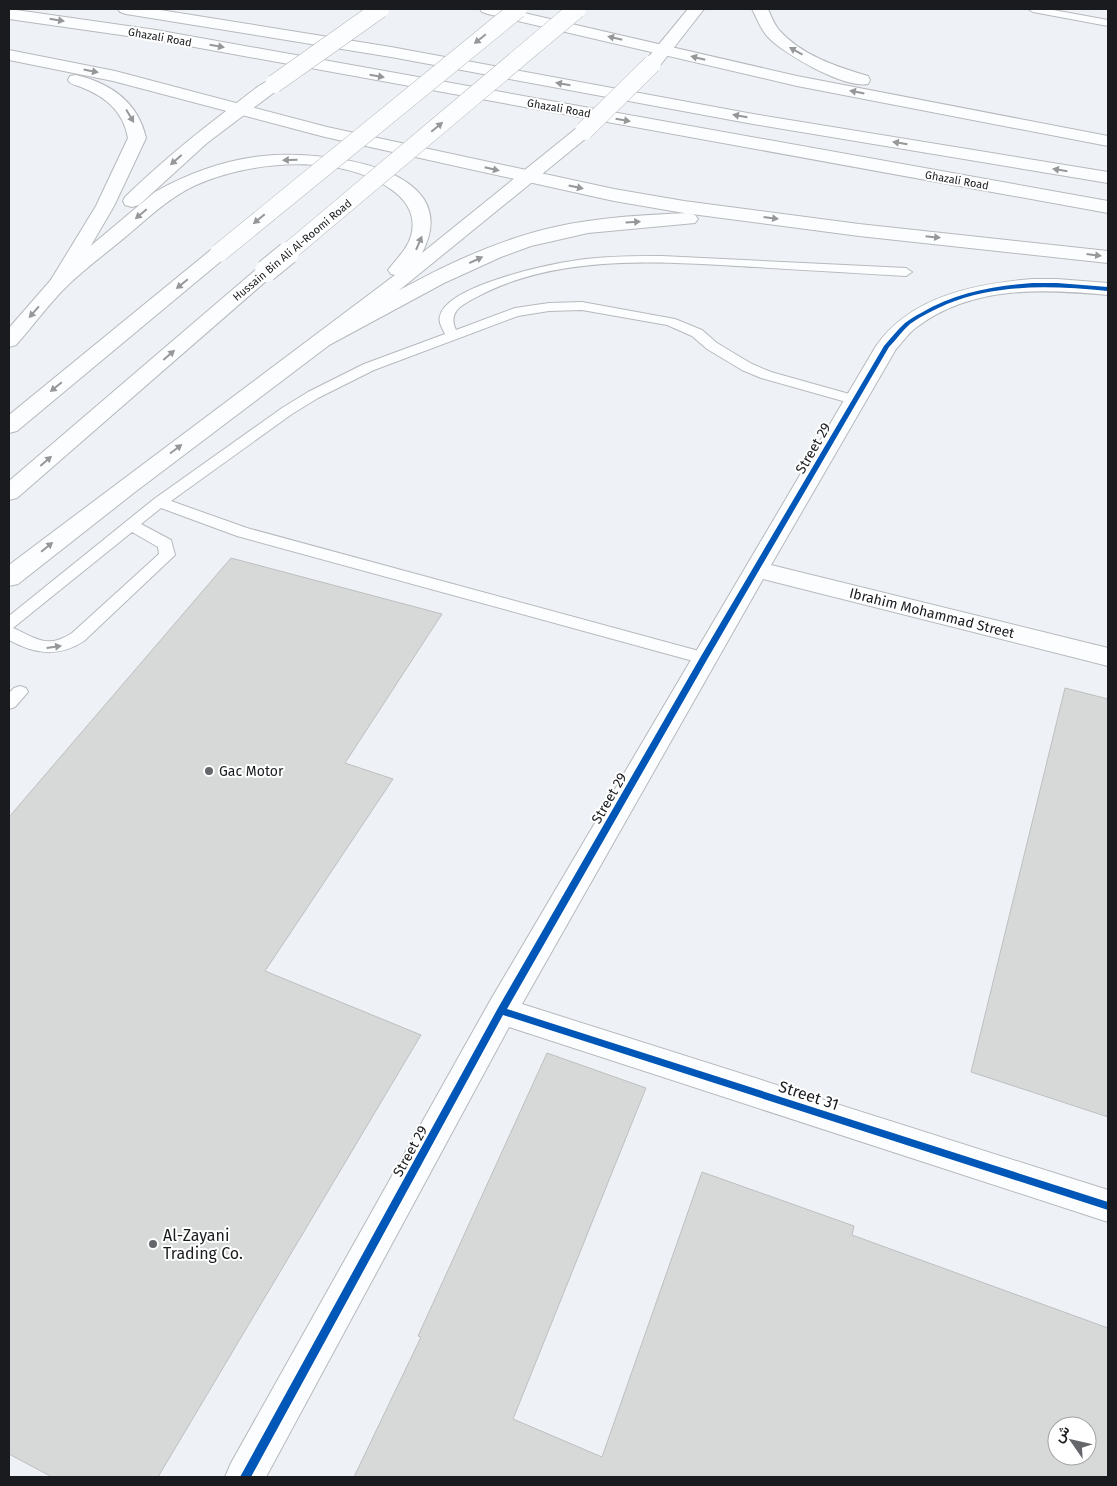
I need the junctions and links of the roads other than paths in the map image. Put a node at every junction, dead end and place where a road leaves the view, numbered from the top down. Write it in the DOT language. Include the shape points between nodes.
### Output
graph roads {
  1 [pos="126,9"];
  2 [pos="380,9"];
  3 [pos="488,9"];
  4 [pos="518,9"];
  5 [pos="577,9"];
  6 [pos="696,9"];
  7 [pos="760,9"];
  8 [pos="1033,9"];
  9 [pos="9,14"];
  10 [pos="1108,23"];
  11 [pos="663,49"];
  12 [pos="9,55"];
  13 [pos="9,63"];
  14 [pos="240,108"];
  15 [pos="1076,135"];
  16 [pos="1108,141"];
  17 [pos="528,177"];
  18 [pos="1108,178"];
  19 [pos="1108,207"];
  20 [pos="746,215"];
  21 [pos="1108,257"];
  22 [pos="906,272"];
  23 [pos="59,283"];
  24 [pos="1108,289"];
  25 [pos="453,335"];
  26 [pos="324,340"];
  27 [pos="9,341"];
  28 [pos="855,400"];
  29 [pos="9,426"];
  30 [pos="9,493"];
  31 [pos="159,502"];
  32 [pos="130,525"];
  33 [pos="756,569"];
  34 [pos="9,578"];
  35 [pos="9,624"];
  36 [pos="9,633"];
  37 [pos="1108,657"];
  38 [pos="704,658"];
  39 [pos="502,1011"];
  40 [pos="1108,1206"];
  41 [pos="245,1477"];
  18 -- 1 [label="main road, Ghazali Road, one-way" via="753,119 391,52"];
  2 -- 14 [label="main road, bridge"];
  11 -- 3 [label="main road, one-way"];
  4 -- 29 [label="main road, one-way, bridge"];
  30 -- 5 [label="main road, Hussain Bin Ali Al-Roomi Road, one-way, bridge"];
  6 -- 11 [label="main road"];
  15 -- 7 [label="main road, one-way" via="896,90 818,64 786,46 771,32"];
  8 -- 10 [label="lane"];
  9 -- 19 [label="main road, Ghazali Road, one-way" via="156,35"];
  15 -- 11 [label="main road, one-way" via="797,81"];
  11 -- 17 [label="main road, bridge" via="584,131"];
  12 -- 14 [label="main road, one-way" via="115,76"];
  13 -- 23 [label="main road, one-way" via="96,87 122,104 135,125 137,138 122,171 84,244"];
  14 -- 17 [label="main road, one-way" via="326,132"];
  14 -- 23 [label="main road, one-way" via="140,193"];
  15 -- 16 [label="main road"];
  17 -- 20 [label="main road, one-way" via="614,195"];
  17 -- 26 [label="main road"];
  20 -- 21 [label="main road, one-way"];
  26 -- 20 [label="main road, one-way" via="465,265 531,239 609,223"];
  22 -- 25 [label="lane" via="644,259 579,263 512,278 472,294 448,310 445,322"];
  26 -- 23 [label="main road, one-way" via="411,257 422,233 423,222 414,199 404,190 376,174 340,163 263,162 234,166 195,179 162,196"];
  23 -- 27 [label="main road, one-way"];
  24 -- 28 [label="main road, Street 29" via="1029,284 983,291 942,303 910,322 887,346"];
  25 -- 28 [label="lane" via="532,309 597,308 685,327 747,367"];
  25 -- 31 [label="lane" via="369,367 313,395"];
  34 -- 26 [label="main road, one-way"];
  28 -- 33 [label="main road, Street 29"];
  31 -- 32 [label="lane"];
  31 -- 38 [label="lane" via="242,532"];
  32 -- 35 [label="lane"];
  36 -- 32 [label="lane, one-way" via="44,648 57,648 78,637 167,554 166,544"];
  33 -- 37 [label="main road, Ibrahim Mohammad Street"];
  33 -- 38 [label="main road, Street 29"];
  38 -- 39 [label="main road, Street 29"];
  39 -- 40 [label="main road, Street 31"];
  39 -- 41 [label="main road, Street 29"];
}
